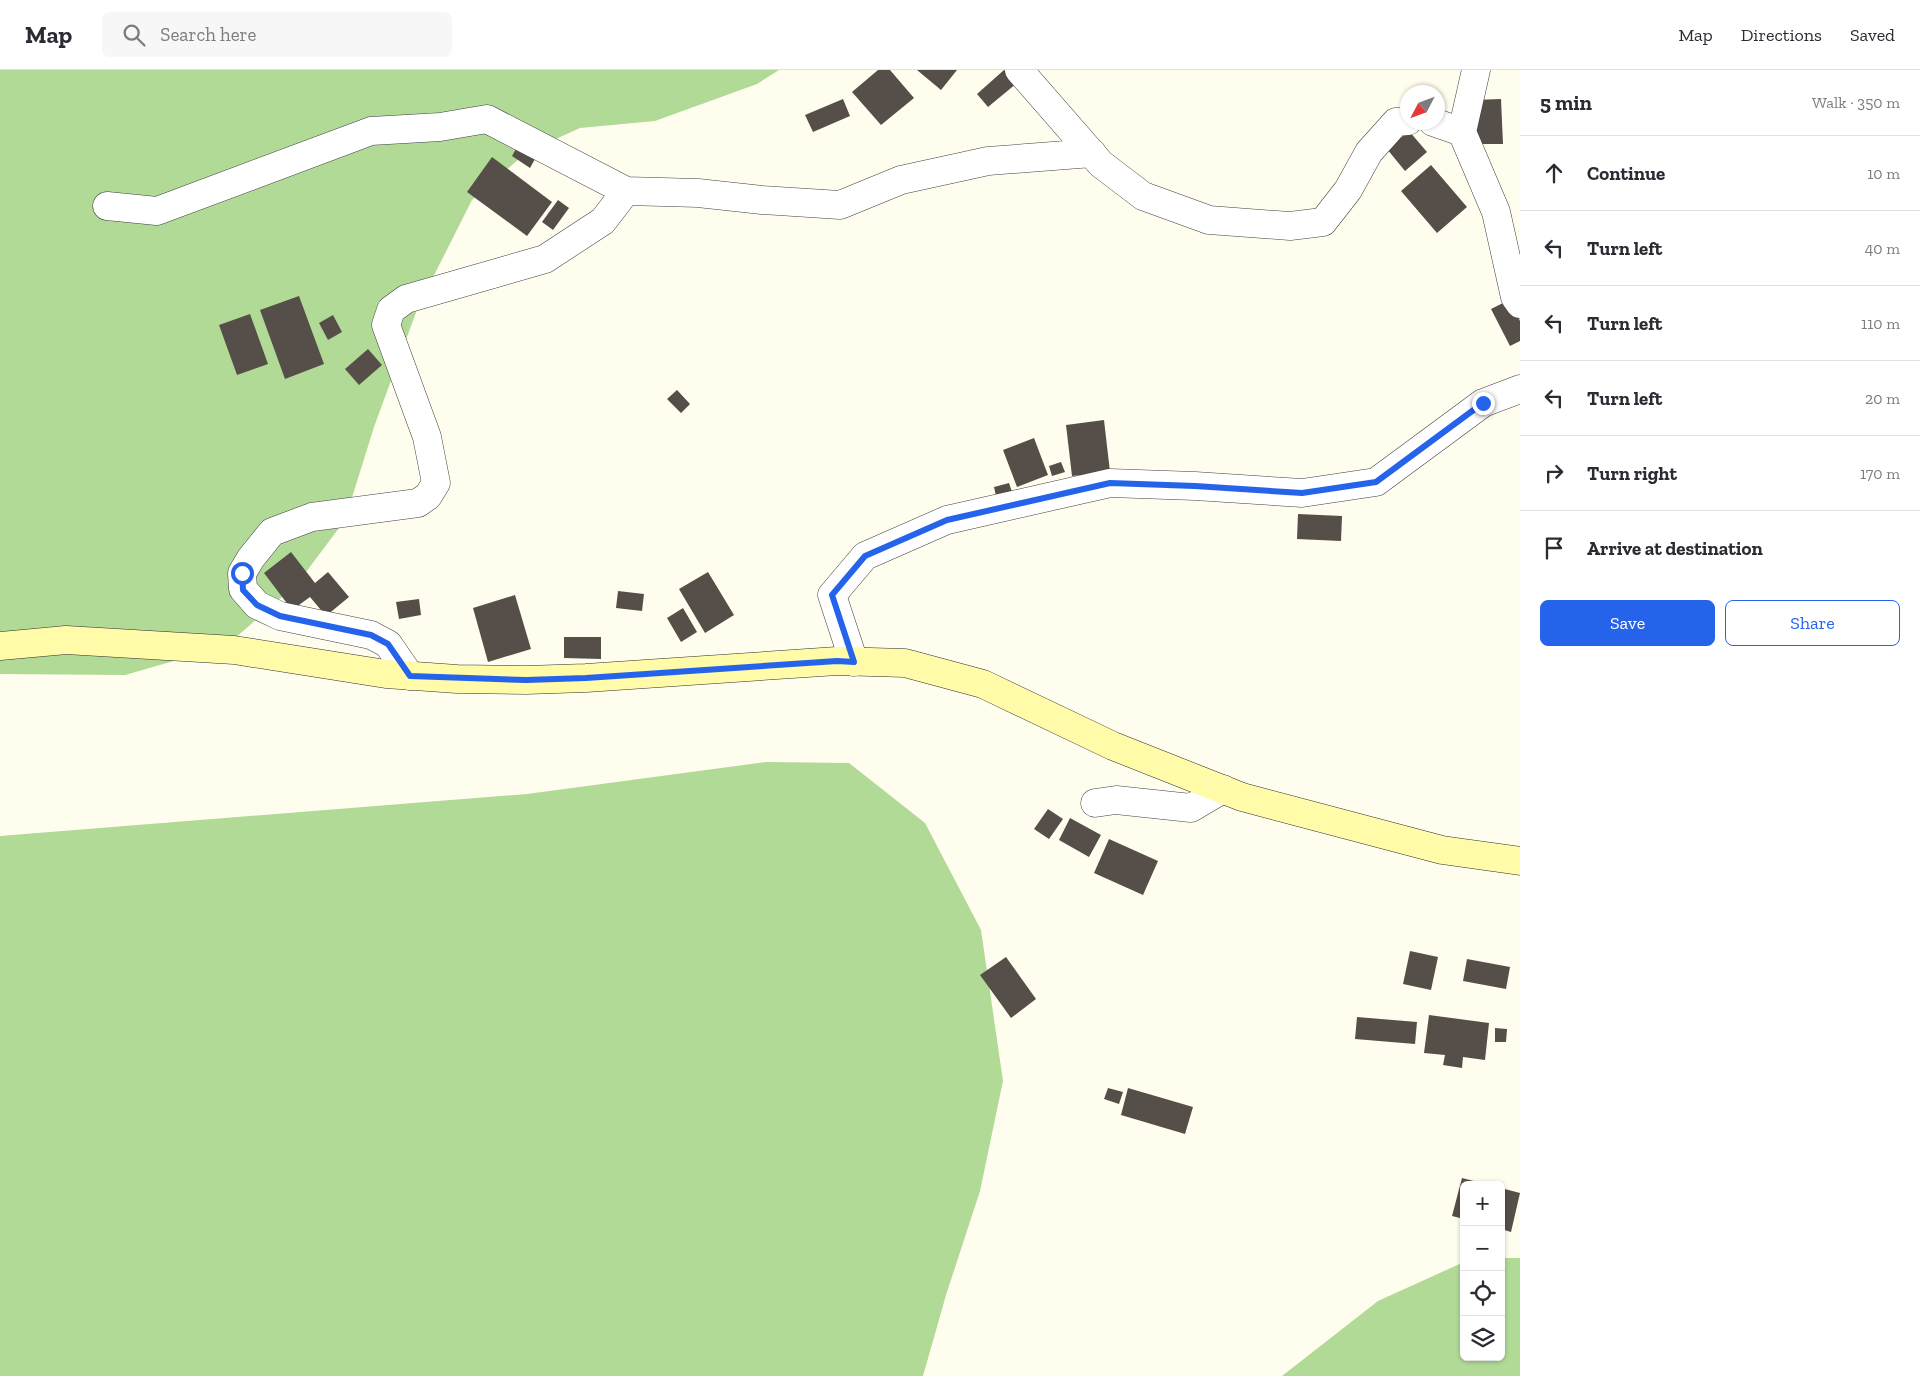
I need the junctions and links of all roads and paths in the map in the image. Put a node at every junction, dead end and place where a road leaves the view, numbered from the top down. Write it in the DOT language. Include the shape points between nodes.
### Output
graph roads {
  1 [pos="1019,70"];
  2 [pos="1476,70"];
  3 [pos="1400,122"];
  4 [pos="1445,126"];
  5 [pos="1462,132"];
  6 [pos="1092,153"];
  7 [pos="626,191"];
  8 [pos="107,206"];
  9 [pos="1520,304"];
  10 [pos="1520,389"];
  11 [pos="0,646"];
  12 [pos="854,662"];
  13 [pos="410,676"];
  14 [pos="1223,789"];
  15 [pos="1095,803"];
  16 [pos="1520,862"];
  1 -- 6 [label="street"];
  2 -- 5 [label="street"];
  3 -- 6 [label="street" via="1396,122 1370,152 1348,190 1323,222 1290,226 1209,220 1143,196 1101,164"];
  4 -- 5 [label="street"];
  5 -- 9 [label="street" via="1496,212"];
  6 -- 7 [label="street" via="988,161 901,180 840,205 698,193"];
  7 -- 8 [label="street" via="487,119 440,127 371,131 157,211"];
  7 -- 13 [label="street" via="603,221 545,259 406,299 391,310 386,324 426,437 436,483 428,496 418,503 312,518 272,532 242,573 243,590 257,605 280,616 371,635 388,644"];
  10 -- 12 [label="street" via="1483,403 1376,482 1302,493 1110,483 947,520 865,556 832,595"];
  11 -- 13 [label="street" via="66,640 234,650"];
  12 -- 13 [label="street" via="526,680"];
  12 -- 14 [label="street" via="905,663 983,684 1113,746"];
  14 -- 15 [label="street" via="1191,808 1116,800"];
  14 -- 16 [label="street" via="1242,797 1433,848"];
}
